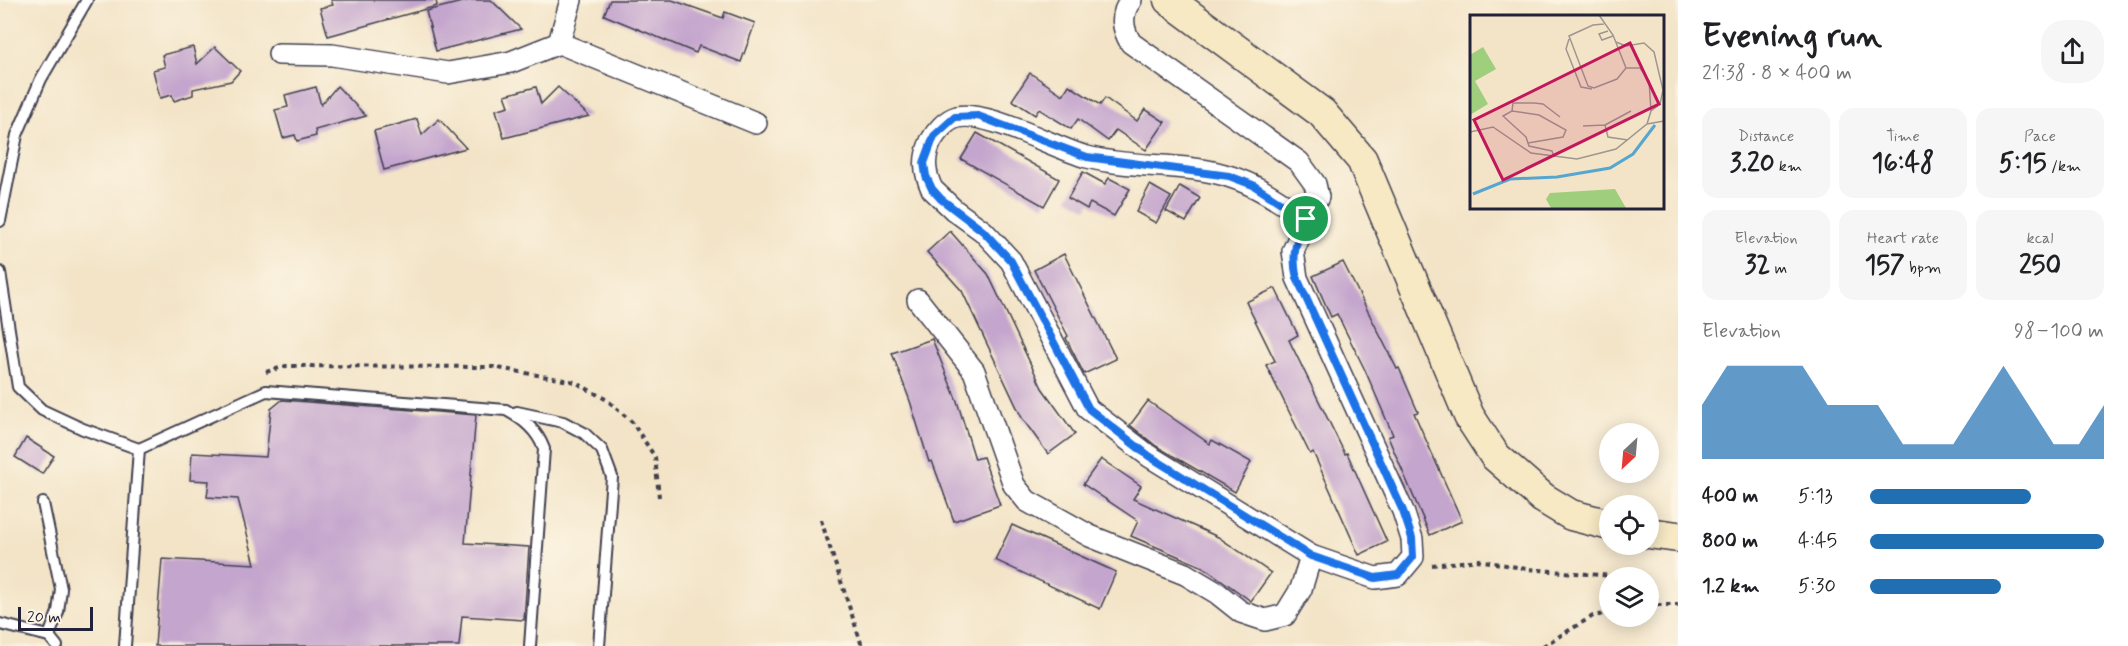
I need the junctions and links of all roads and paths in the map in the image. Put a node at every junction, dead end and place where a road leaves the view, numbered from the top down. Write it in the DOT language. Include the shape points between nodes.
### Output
graph roads {
  1 [pos="87,0"];
  2 [pos="571,0"];
  3 [pos="1131,0"];
  4 [pos="1169,0"];
  5 [pos="559,43"];
  6 [pos="279,54"];
  7 [pos="756,123"];
  8 [pos="1306,219"];
  9 [pos="0,221"];
  10 [pos="0,272"];
  11 [pos="918,300"];
  12 [pos="506,410"];
  13 [pos="139,449"];
  14 [pos="43,503"];
  15 [pos="820,520"];
  16 [pos="1599,522"];
  17 [pos="1659,534"];
  18 [pos="1678,537"];
  19 [pos="1311,556"];
  20 [pos="1413,557"];
  21 [pos="1599,575"];
  22 [pos="1659,603"];
  23 [pos="1678,605"];
  24 [pos="1599,615"];
  25 [pos="0,624"];
  26 [pos="49,636"];
  27 [pos="57,646"];
  28 [pos="124,646"];
  29 [pos="530,646"];
  30 [pos="599,646"];
  31 [pos="862,646"];
  32 [pos="1543,646"];
  1 -- 9 [label="lane" via="41,79 17,135"];
  2 -- 5 [label="street"];
  3 -- 8 [label="street" via="1123,19 1124,32 1131,44 1299,162 1315,184 1318,196"];
  4 -- 16 [label="main road" via="1322,113 1362,160 1469,416 1495,456 1543,498 1571,515"];
  5 -- 6 [label="street" via="511,62 448,73 332,54"];
  5 -- 7 [label="street"];
  8 -- 19 [label="street" via="1253,185 1229,176 1087,157 978,116 955,117 944,125 934,136 924,163 932,189 1000,247 1018,272 1089,409 1149,456"];
  8 -- 20 [label="street" via="1293,252 1297,278 1403,511 1412,538"];
  10 -- 13 [label="lane" via="18,387 42,410"];
  11 -- 19 [label="street" via="974,371 1014,484 1028,501 1090,536 1185,574 1241,612 1265,620 1285,615 1301,590"];
  12 -- 13 [label="lane" via="266,391"];
  12 -- 29 [label="lane" via="525,421 540,437 544,449"];
  12 -- 30 [label="lane" via="563,422 584,433 602,450 612,477"];
  13 -- 28 [label="lane"];
  14 -- 26 [label="lane" via="61,589"];
  15 -- 31 [label="path"];
  17 -- 18 [label="main road"];
  19 -- 20 [label="street" via="1375,578 1398,575"];
  20 -- 21 [label="path" via="1435,566 1479,560 1527,569"];
  22 -- 23 [label="path"];
  24 -- 32 [label="path"];
  25 -- 26 [label="lane"];
  26 -- 27 [label="lane"];
}
